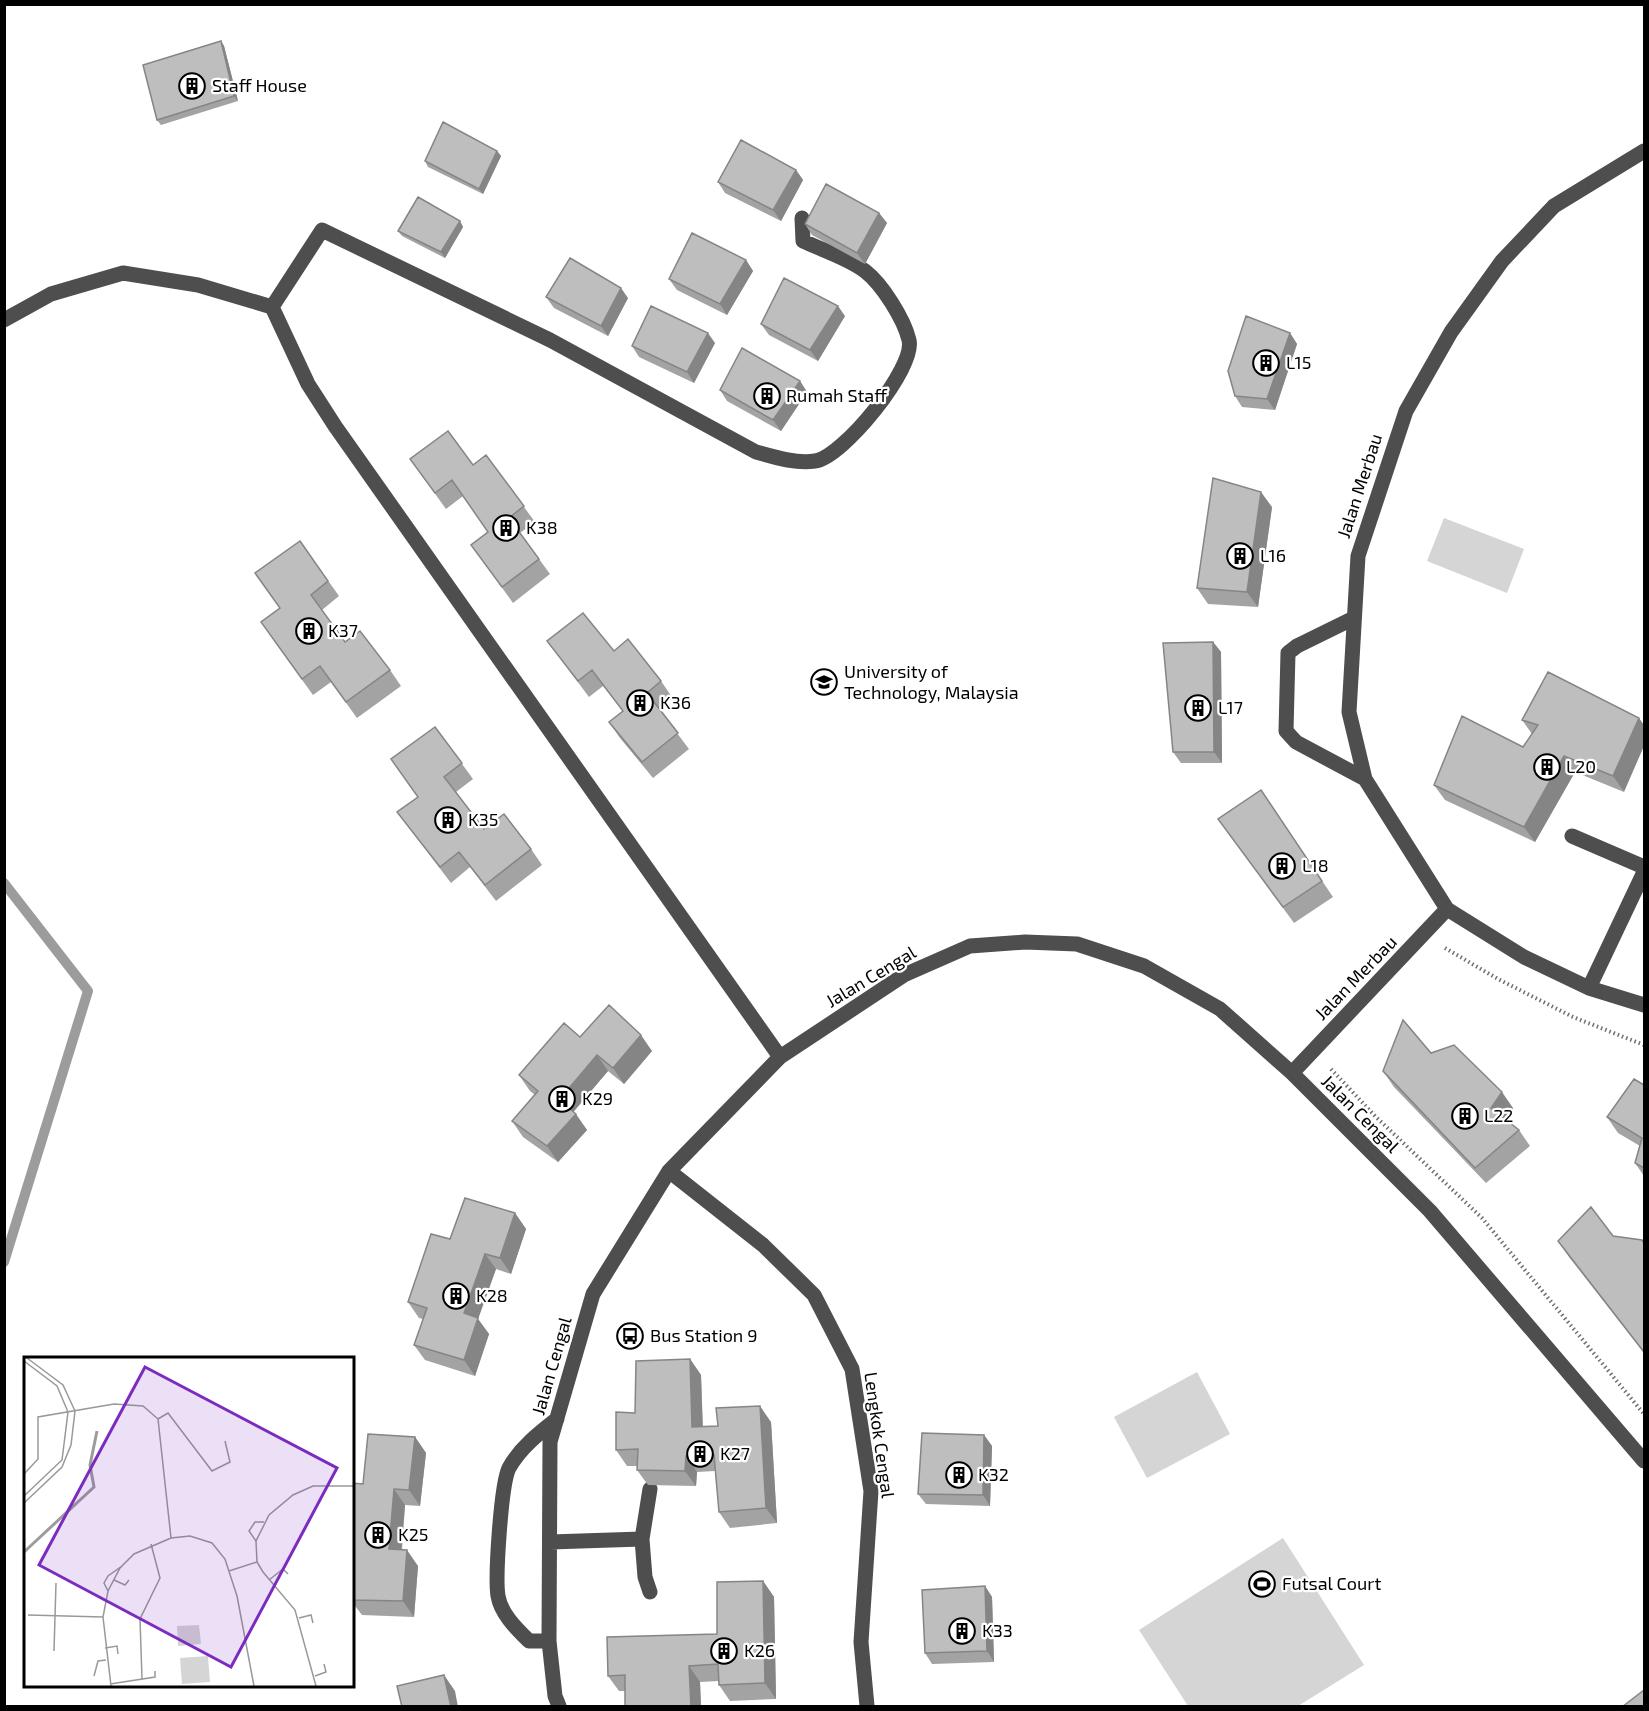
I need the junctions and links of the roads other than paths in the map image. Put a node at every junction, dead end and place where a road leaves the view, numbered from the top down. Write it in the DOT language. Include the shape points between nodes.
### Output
graph roads {
  1 [pos="1644,151"];
  2 [pos="802,218"];
  3 [pos="272,307"];
  4 [pos="4,320"];
  5 [pos="1354,618"];
  6 [pos="1365,779"];
  7 [pos="1572,836"];
  8 [pos="1644,867"];
  9 [pos="1644,872"];
  10 [pos="1448,909"];
  11 [pos="1589,988"];
  12 [pos="1644,1005"];
  13 [pos="780,1057"];
  14 [pos="1292,1073"];
  15 [pos="669,1171"];
  16 [pos="557,1419"];
  17 [pos="1644,1461"];
  18 [pos="650,1489"];
  19 [pos="642,1539"];
  20 [pos="549,1542"];
  21 [pos="650,1592"];
  22 [pos="549,1641"];
  23 [pos="559,1707"];
  24 [pos="867,1707"];
  1 -- 5 [label="street, Jalan Merbau" via="1554,206 1502,261 1451,332 1406,411 1358,556"];
  2 -- 3 [label="street" via="803,241 864,270 890,300 910,341 902,373 877,407 849,439 816,462 756,452 550,340 322,230"];
  3 -- 4 [label="street" via="198,285 123,273 51,294"];
  3 -- 13 [label="street" via="308,384 335,426"];
  5 -- 6 [label="street, Jalan Merbau" via="1349,712"];
  5 -- 6 [label="street" via="1288,653 1286,731 1296,742"];
  6 -- 10 [label="street, Jalan Merbau"];
  7 -- 8 [label="street"];
  9 -- 11 [label="street"];
  10 -- 11 [label="street, Jalan Merbau" via="1524,957"];
  10 -- 14 [label="street, Jalan Merbau"];
  11 -- 12 [label="street, Jalan Merbau"];
  13 -- 14 [label="street, Jalan Cengal" via="904,975 970,946 1025,942 1077,944 1144,966 1220,1009"];
  13 -- 15 [label="street, Jalan Cengal"];
  14 -- 17 [label="street, Jalan Cengal" via="1430,1211"];
  15 -- 16 [label="street, Jalan Cengal" via="593,1294"];
  15 -- 24 [label="street, Lengkok Cengal" via="763,1245 814,1296 852,1369 871,1491 861,1642"];
  16 -- 20 [label="street, Jalan Cengal" via="550,1442"];
  16 -- 22 [label="street" via="528,1442 508,1470 498,1535 498,1598 512,1623 529,1641"];
  18 -- 19 [label="street"];
  19 -- 20 [label="street"];
  19 -- 21 [label="street"];
  20 -- 22 [label="street, Jalan Cengal"];
  22 -- 23 [label="street, Jalan Cengal"];
}
